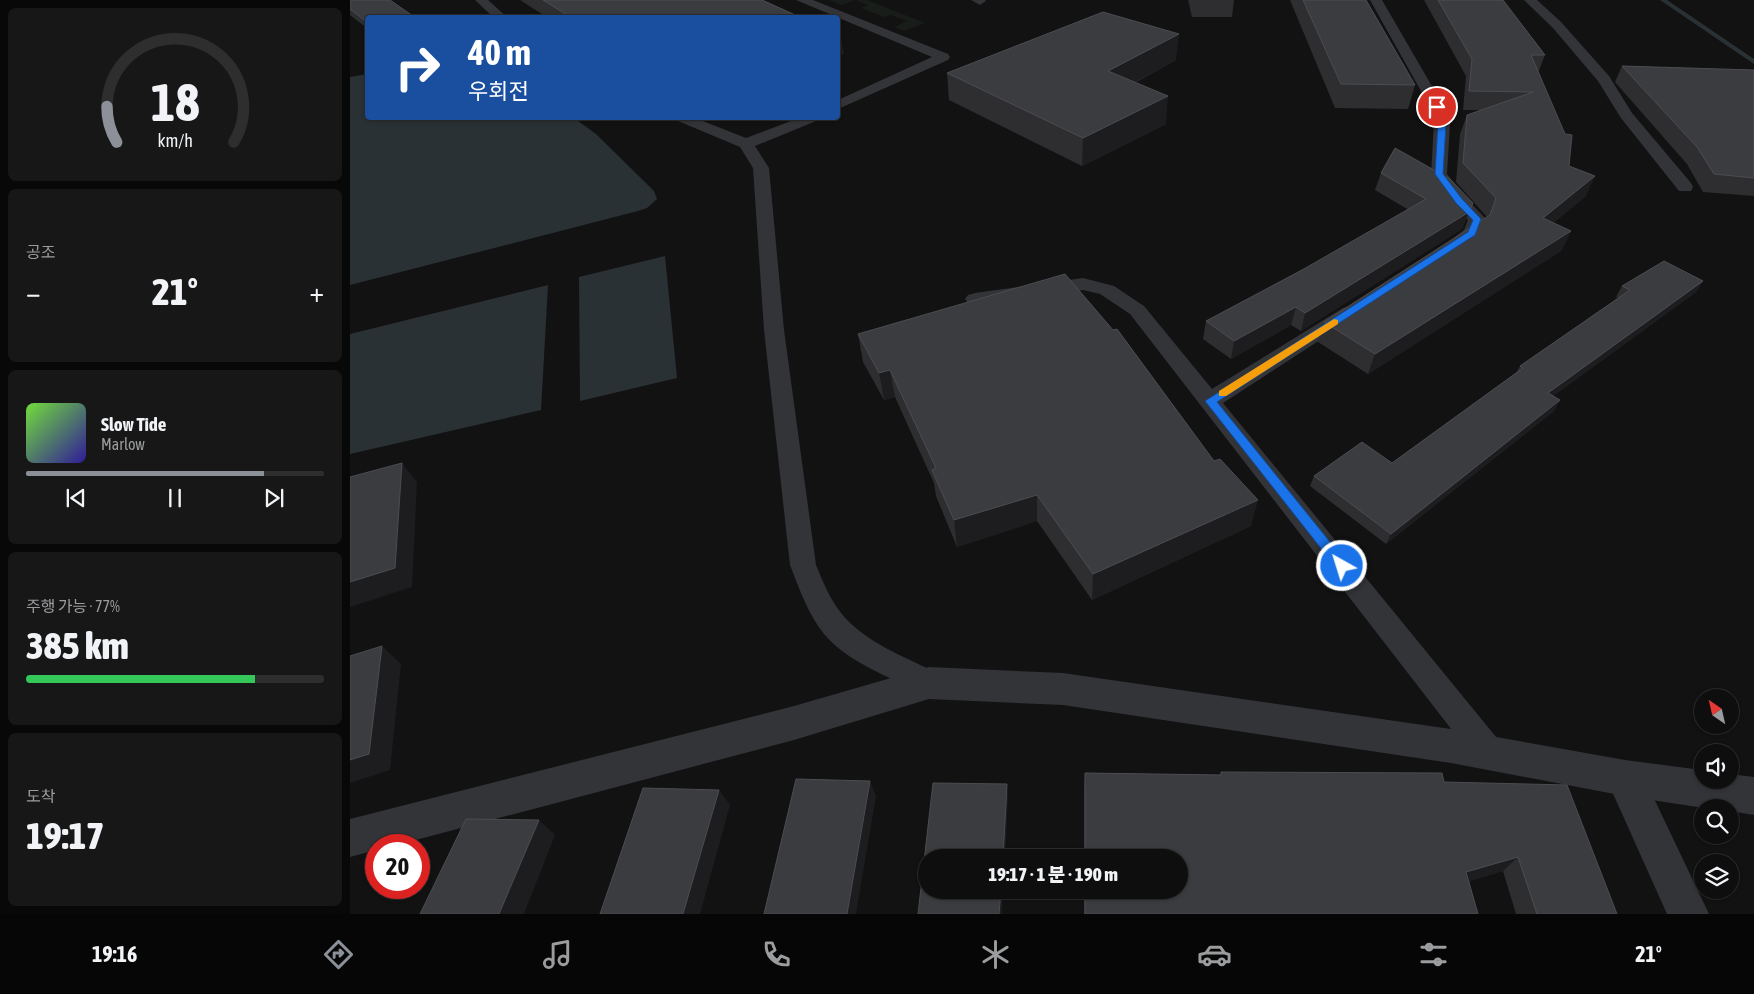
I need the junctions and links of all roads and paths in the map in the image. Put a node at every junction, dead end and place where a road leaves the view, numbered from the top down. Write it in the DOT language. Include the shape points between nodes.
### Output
graph roads {
  1 [pos="481,0"];
  2 [pos="802,0"];
  3 [pos="1376,0"];
  4 [pos="1530,0"];
  5 [pos="498,15"];
  6 [pos="839,15"];
  7 [pos="840,15"];
  8 [pos="840,104"];
  9 [pos="688,120"];
  10 [pos="806,120"];
  11 [pos="746,144"];
  12 [pos="1685,187"];
  13 [pos="1440,254"];
  14 [pos="975,299"];
  15 [pos="1366,302"];
  16 [pos="1210,401"];
  17 [pos="929,683"];
  18 [pos="1490,754"];
  19 [pos="1625,778"];
  20 [pos="1754,796"];
  21 [pos="350,838"];
  22 [pos="1688,914"];
  1 -- 5 [label="lane"];
  2 -- 6 [label="lane"];
  3 -- 13 [label="lane" via="1437,107 1442,123 1439,174 1477,219 1472,233"];
  4 -- 12 [label="lane" via="1557,25 1604,79 1626,115"];
  7 -- 8 [label="lane" via="942,57"];
  9 -- 11 [label="lane"];
  10 -- 11 [label="lane"];
  11 -- 17 [label="lane" via="761,168 774,330 803,566 836,627 870,652"];
  14 -- 16 [label="lane" via="1082,284 1107,290 1137,310"];
  15 -- 16 [label="lane"];
  16 -- 18 [label="lane"];
  17 -- 18 [label="street" via="1063,688"];
  17 -- 21 [label="street" via="794,723"];
  18 -- 19 [label="street"];
  19 -- 20 [label="street"];
  19 -- 22 [label="street"];
}
